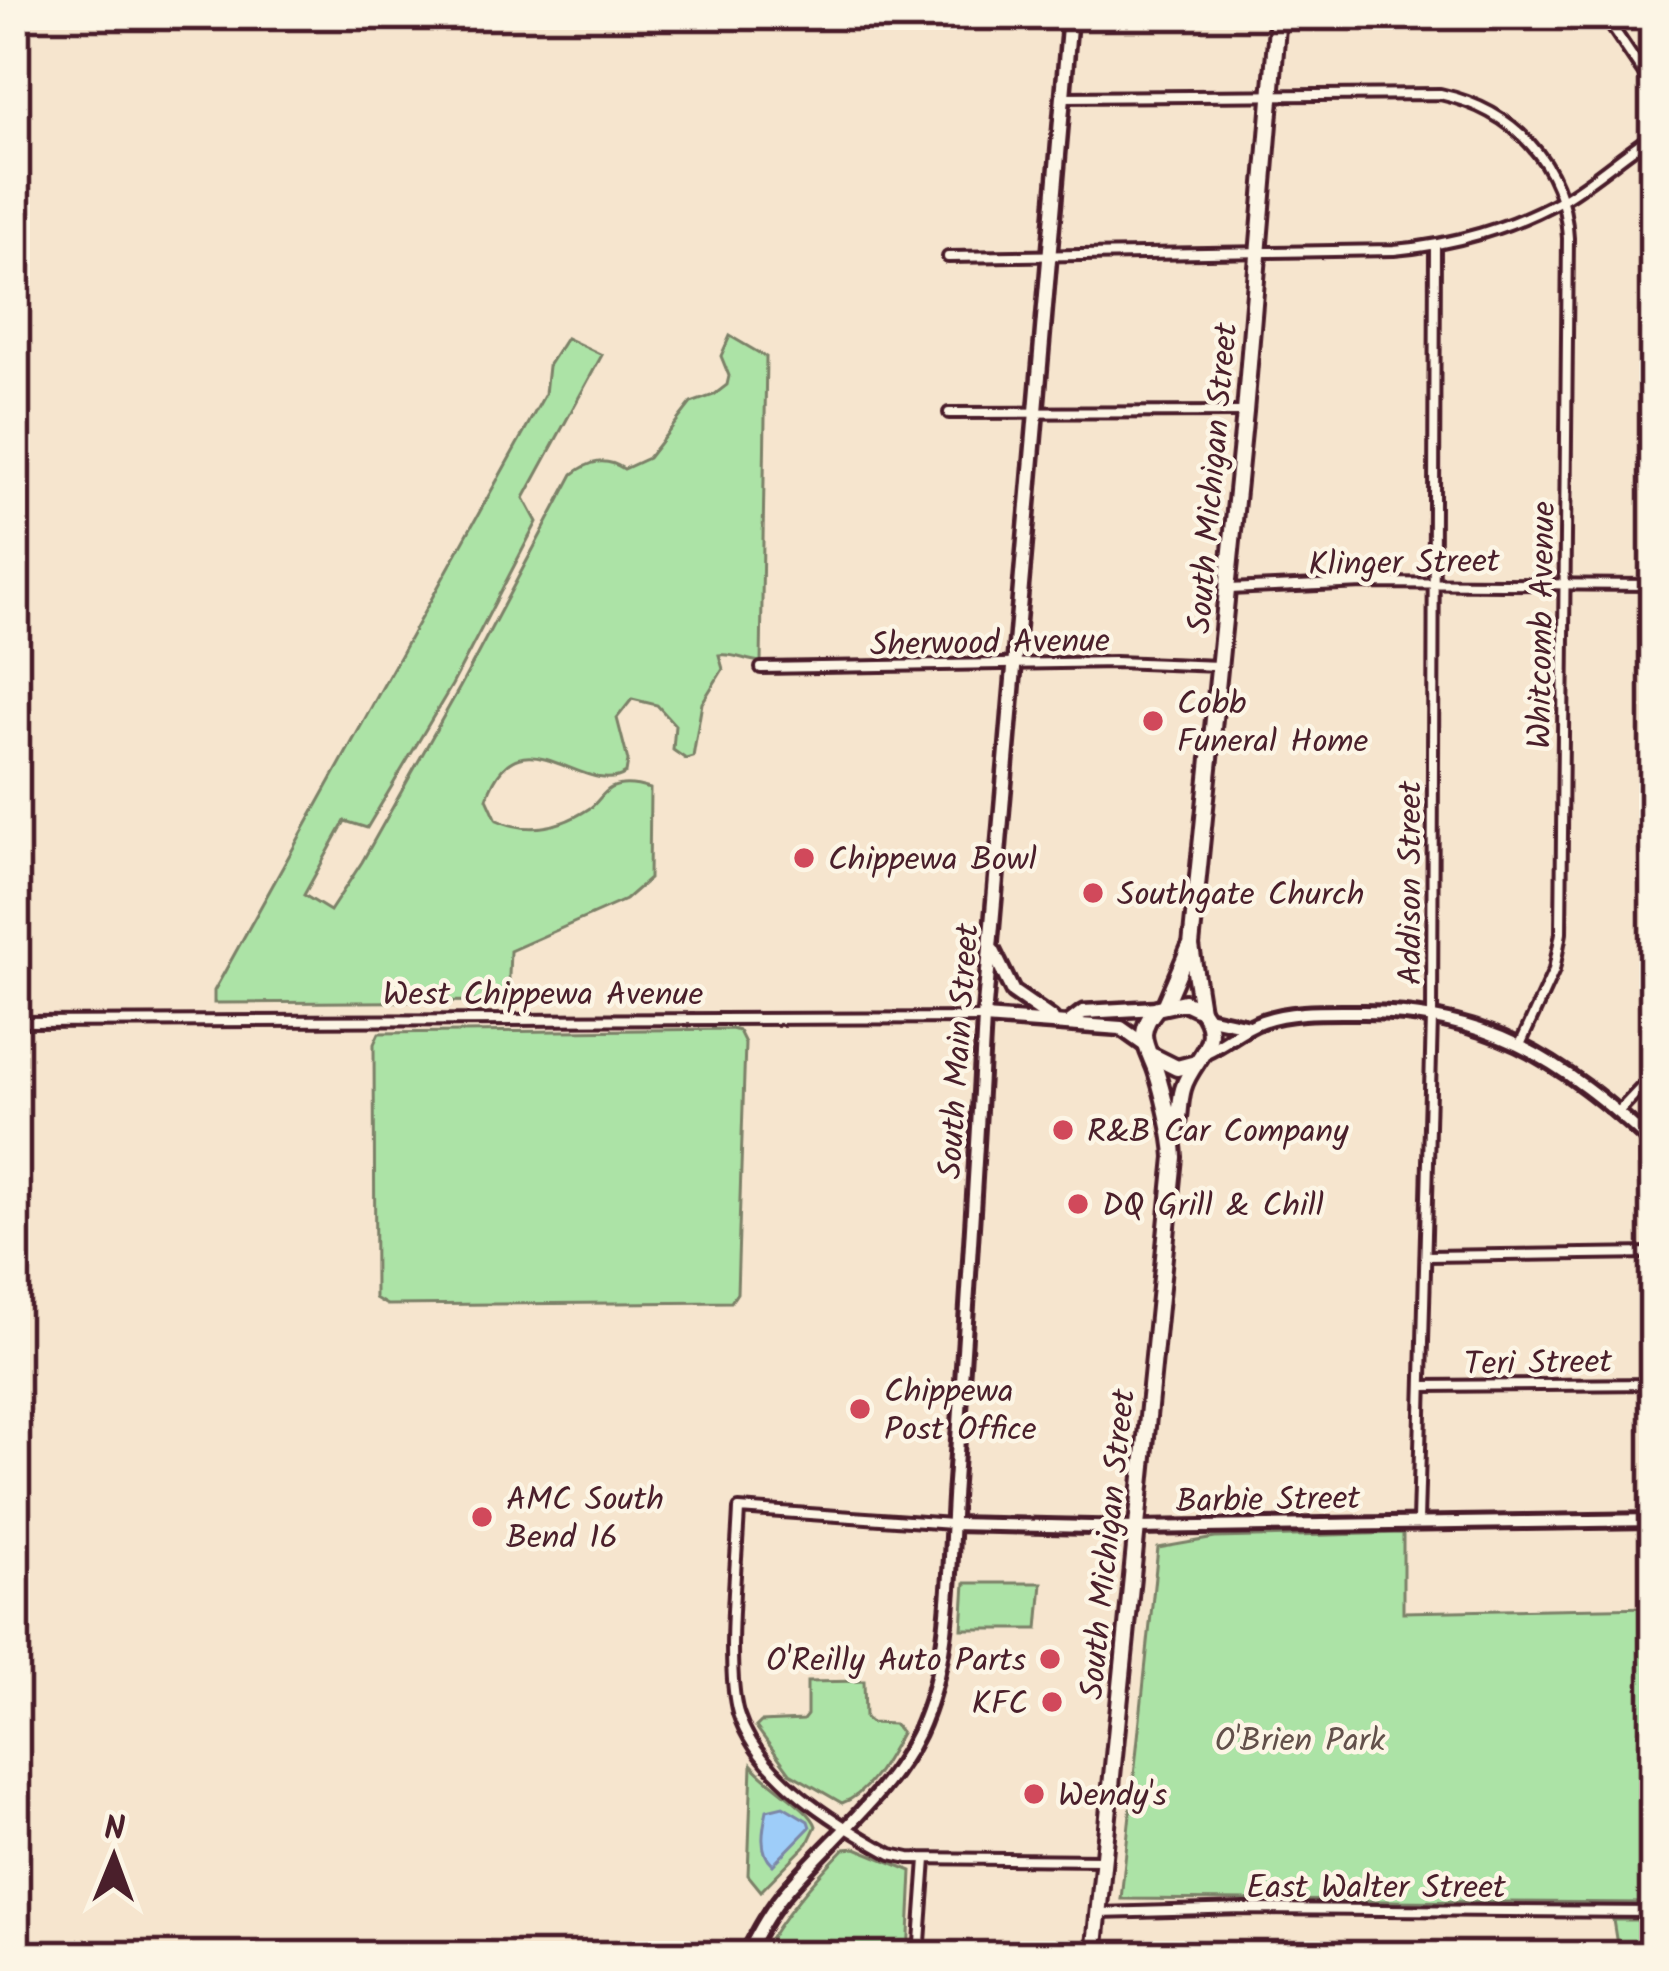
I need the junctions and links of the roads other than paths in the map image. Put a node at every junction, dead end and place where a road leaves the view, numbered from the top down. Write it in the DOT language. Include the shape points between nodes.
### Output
graph roads {
  1 [pos="1070,15"];
  2 [pos="1278,15"];
  3 [pos="1604,15"];
  4 [pos="1654,88"];
  5 [pos="1272,94"];
  6 [pos="1063,98"];
  7 [pos="1654,134"];
  8 [pos="1563,199"];
  9 [pos="1435,244"];
  10 [pos="1259,251"];
  11 [pos="1050,256"];
  12 [pos="948,257"];
  13 [pos="1038,412"];
  14 [pos="1245,412"];
  15 [pos="949,413"];
  16 [pos="1434,583"];
  17 [pos="1564,585"];
  18 [pos="1654,585"];
  19 [pos="1227,589"];
  20 [pos="1017,666"];
  21 [pos="1220,666"];
  22 [pos="761,668"];
  23 [pos="990,944"];
  24 [pos="1191,946"];
  25 [pos="1161,1006"];
  26 [pos="1203,1014"];
  27 [pos="984,1018"];
  28 [pos="1432,1018"];
  29 [pos="1052,1020"];
  30 [pos="15,1022"];
  31 [pos="1070,1022"];
  32 [pos="1248,1026"];
  33 [pos="1520,1045"];
  34 [pos="1148,1049"];
  35 [pos="1201,1057"];
  36 [pos="1654,1074"];
  37 [pos="1618,1112"];
  38 [pos="1173,1137"];
  39 [pos="1654,1145"];
  40 [pos="1654,1253"];
  41 [pos="1426,1256"];
  42 [pos="1654,1384"];
  43 [pos="1423,1387"];
  44 [pos="1654,1520"];
  45 [pos="1418,1521"];
  46 [pos="952,1524"];
  47 [pos="1135,1528"];
  48 [pos="849,1826"];
  49 [pos="926,1859"];
  50 [pos="1103,1860"];
  51 [pos="1654,1912"];
  52 [pos="1098,1913"];
  53 [pos="746,1956"];
  54 [pos="919,1956"];
  55 [pos="1094,1956"];
  1 -- 6 [label="main road, South Main Street"];
  2 -- 5 [label="main road, South Michigan Street"];
  3 -- 4 [label="street"];
  5 -- 6 [label="street"];
  5 -- 8 [label="street" via="1430,93 1474,103 1528,139"];
  5 -- 10 [label="main road, South Michigan Street"];
  6 -- 11 [label="main road, South Main Street"];
  7 -- 8 [label="street"];
  8 -- 9 [label="street"];
  8 -- 17 [label="street, Whitcomb Avenue"];
  9 -- 10 [label="street"];
  9 -- 16 [label="street, Addison Street"];
  10 -- 11 [label="street"];
  10 -- 14 [label="main road, South Michigan Street"];
  11 -- 12 [label="street"];
  11 -- 13 [label="main road, South Main Street"];
  13 -- 14 [label="street"];
  13 -- 15 [label="street"];
  13 -- 20 [label="main road, South Main Street"];
  14 -- 19 [label="main road, South Michigan Street"];
  16 -- 17 [label="street, Klinger Street"];
  16 -- 19 [label="street, Klinger Street"];
  16 -- 28 [label="street, Addison Street"];
  17 -- 18 [label="street, Klinger Street"];
  17 -- 33 [label="street, Whitcomb Avenue" via="1560,947"];
  19 -- 21 [label="main road, South Michigan Street"];
  20 -- 21 [label="street, Sherwood Avenue"];
  20 -- 22 [label="street, Sherwood Avenue"];
  20 -- 23 [label="main road, South Main Street"];
  21 -- 24 [label="main road, South Michigan Street"];
  23 -- 27 [label="main road, South Main Street"];
  23 -- 29 [label="main road" via="1013,992"];
  24 -- 25 [label="main road, South Michigan Street"];
  24 -- 26 [label="main road, South Michigan Street"];
  25 -- 26 [label="main road" via="1184,1002"];
  25 -- 31 [label="main road, West Chippewa Avenue" via="1083,1012"];
  25 -- 34 [label="main road" via="1145,1027"];
  26 -- 32 [label="street"];
  26 -- 35 [label="main road" via="1211,1035"];
  27 -- 29 [label="main road, West Chippewa Avenue"];
  27 -- 30 [label="street, West Chippewa Avenue"];
  27 -- 46 [label="street, South Main Street"];
  28 -- 32 [label="street" via="1331,1012"];
  28 -- 33 [label="street"];
  28 -- 41 [label="street, Addison Street"];
  29 -- 31 [label="main road, West Chippewa Avenue"];
  31 -- 34 [label="main road, West Chippewa Avenue" via="1121,1028"];
  32 -- 35 [label="street"];
  33 -- 37 [label="street"];
  34 -- 35 [label="main road" via="1177,1068"];
  34 -- 38 [label="main road, South Michigan Street"];
  35 -- 38 [label="main road, South Michigan Street" via="1183,1089"];
  36 -- 37 [label="street"];
  37 -- 39 [label="street"];
  38 -- 47 [label="main road, South Michigan Street"];
  40 -- 41 [label="street"];
  41 -- 43 [label="street, Addison Street"];
  42 -- 43 [label="street, Teri Street"];
  43 -- 45 [label="street, Addison Street"];
  44 -- 45 [label="street, Barbie Street"];
  45 -- 47 [label="street, Barbie Street"];
  46 -- 47 [label="street, Barbie Street"];
  46 -- 48 [label="street, South Main Street" via="933,1697 897,1768"];
  46 -- 48 [label="street, Barbie Street" via="739,1509 736,1707 776,1775"];
  47 -- 50 [label="main road, South Michigan Street"];
  48 -- 49 [label="street" via="892,1854"];
  48 -- 53 [label="street, South Main Street" via="770,1912"];
  49 -- 50 [label="street"];
  49 -- 54 [label="street"];
  50 -- 52 [label="main road, South Michigan Street"];
  51 -- 52 [label="street, East Walter Street"];
  52 -- 55 [label="main road, South Michigan Street"];
}
